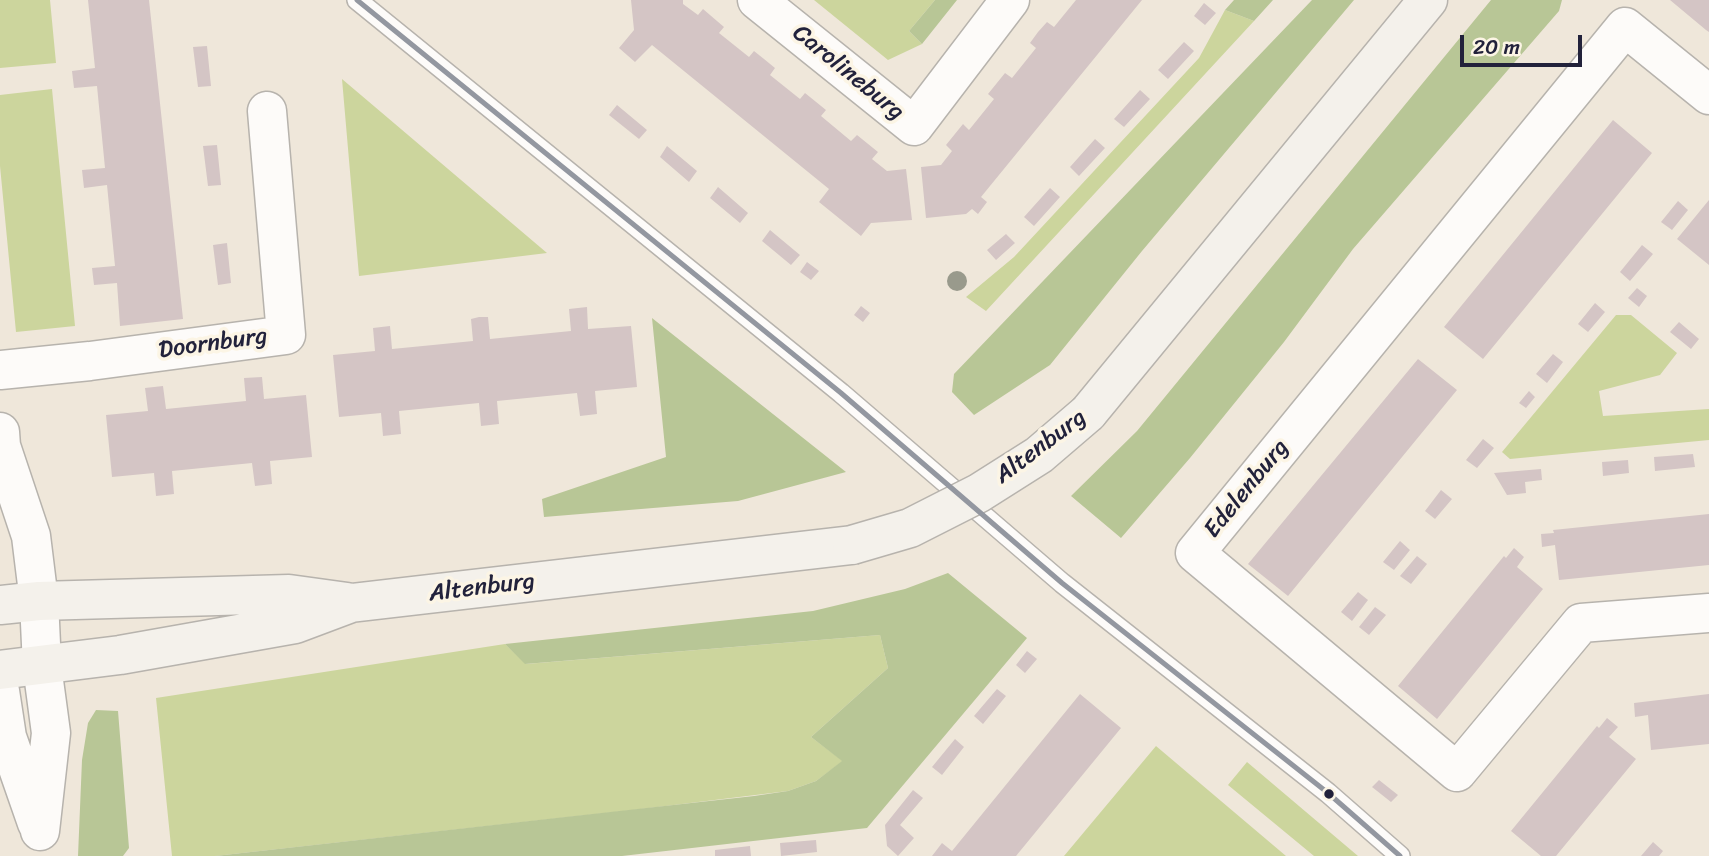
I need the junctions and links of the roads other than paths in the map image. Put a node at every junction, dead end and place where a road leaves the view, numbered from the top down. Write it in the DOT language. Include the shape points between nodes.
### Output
graph roads {
  1 [pos="357,0"];
  2 [pos="757,0"];
  3 [pos="1010,0"];
  4 [pos="1428,0"];
  5 [pos="1709,95"];
  6 [pos="267,111"];
  7 [pos="0,370"];
  8 [pos="0,445"];
  9 [pos="39,601"];
  10 [pos="351,603"];
  11 [pos="0,605"];
  12 [pos="1709,613"];
  13 [pos="42,666"];
  14 [pos="0,670"];
  15 [pos="0,691"];
  16 [pos="41,844"];
  17 [pos="1401,856"];
  1 -- 17 [label="lane" via="841,393 1062,583"];
  2 -- 3 [label="street, Carolineburg" via="914,126"];
  4 -- 10 [label="main road, Altenburg, bridge" via="1088,413 1039,455 979,493 909,528 852,545"];
  5 -- 12 [label="street, Edelenburg" via="1625,27 1195,553 1457,772 1581,623"];
  6 -- 7 [label="street, Doornburg" via="286,335"];
  8 -- 9 [label="street" via="32,536"];
  9 -- 10 [label="main road, Altenburg" via="289,594"];
  9 -- 11 [label="main road, Altenburg"];
  9 -- 13 [label="street"];
  10 -- 13 [label="main road, Altenburg" via="295,624"];
  13 -- 14 [label="main road, Altenburg"];
  13 -- 16 [label="street" via="51,733"];
  15 -- 16 [label="street" via="7,737"];
}
